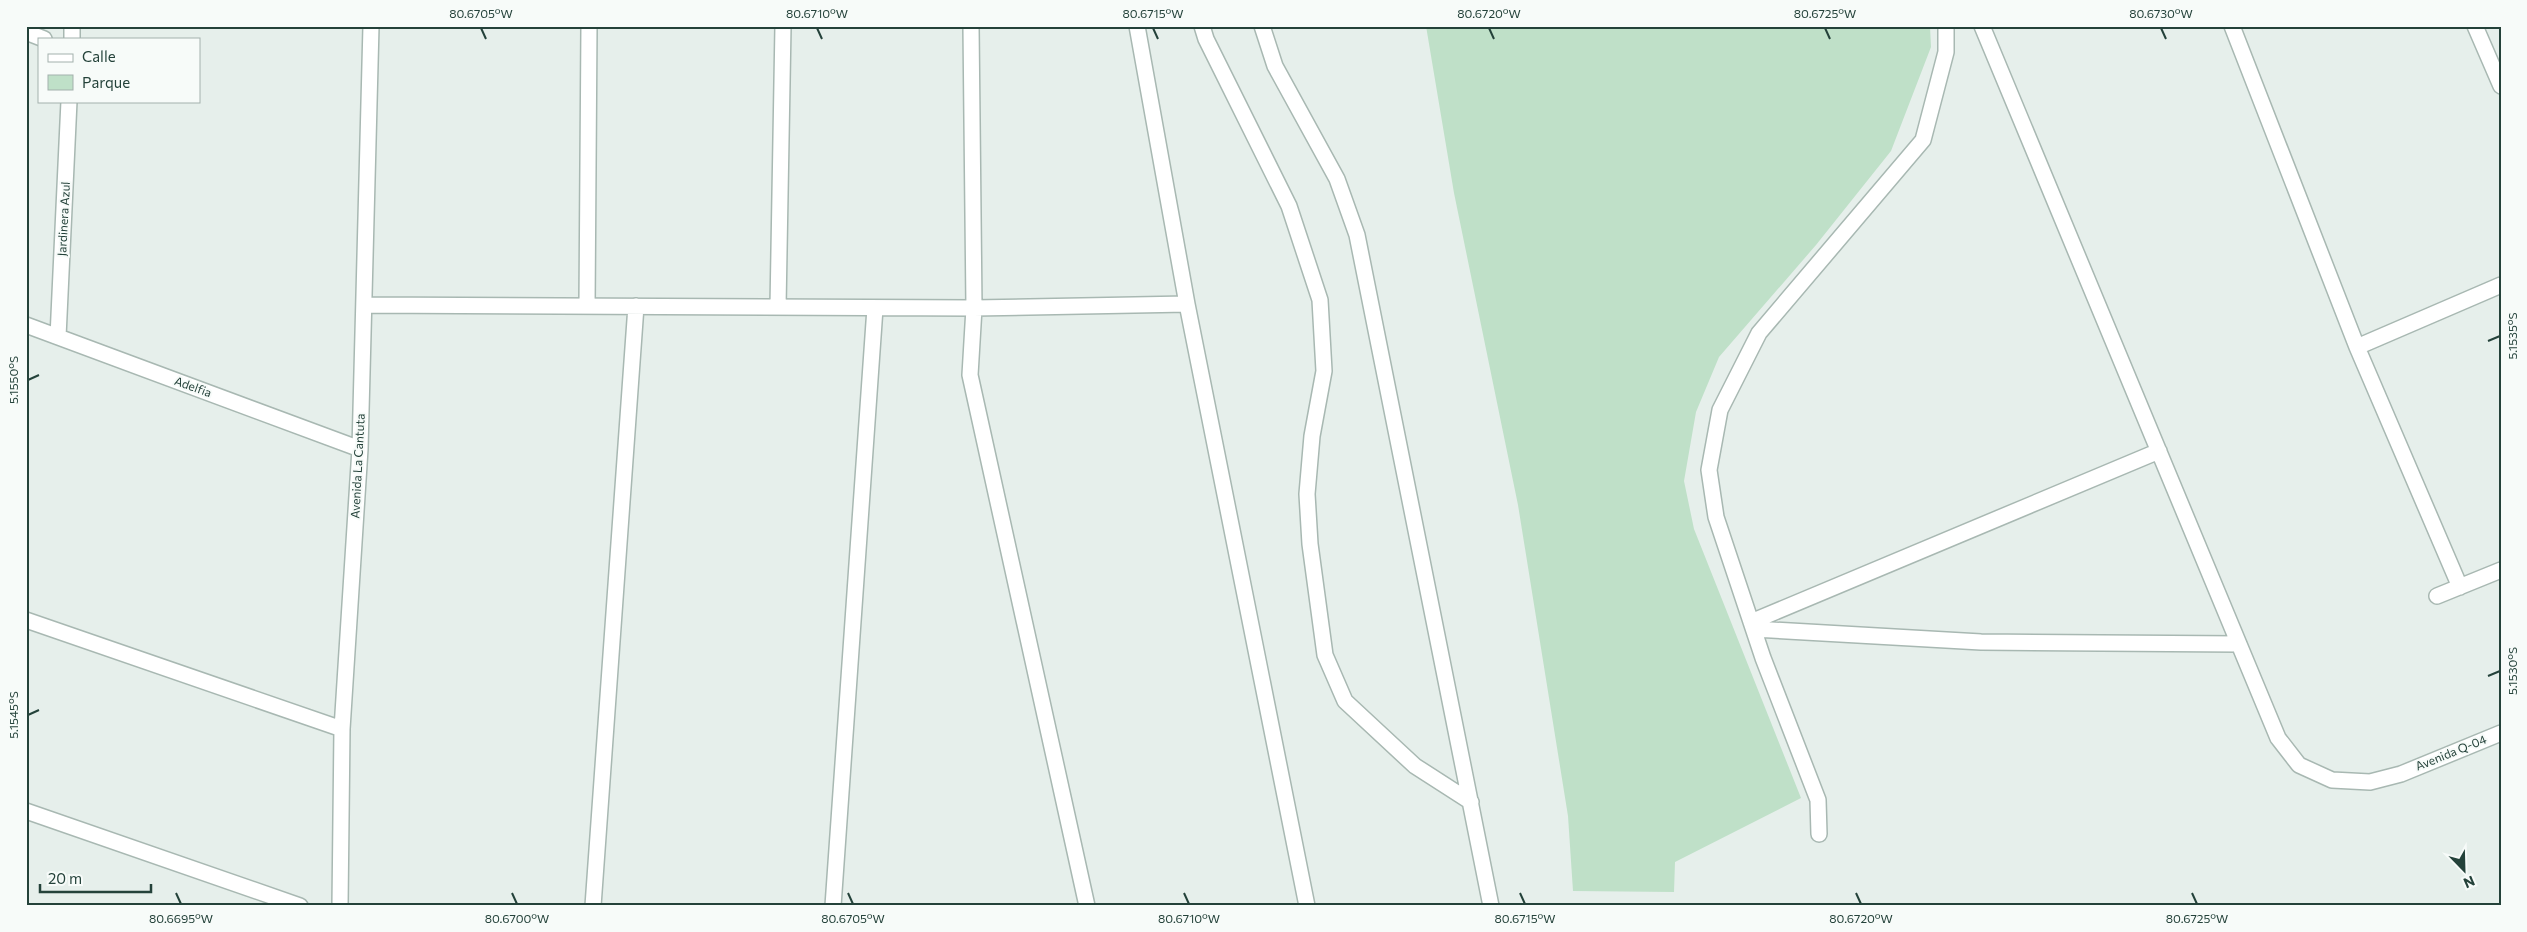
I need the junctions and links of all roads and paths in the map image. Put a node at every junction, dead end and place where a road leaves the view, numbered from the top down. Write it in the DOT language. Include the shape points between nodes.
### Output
graph roads {
  1 [pos="371,26"];
  2 [pos="589,26"];
  3 [pos="783,26"];
  4 [pos="971,26"];
  5 [pos="1137,26"];
  6 [pos="1202,26"];
  7 [pos="1262,26"];
  8 [pos="1946,26"];
  9 [pos="1982,26"];
  10 [pos="2232,26"];
  11 [pos="2475,26"];
  12 [pos="26,32"];
  13 [pos="41,38"];
  14 [pos="2495,57"];
  15 [pos="2501,86"];
  16 [pos="69,102"];
  17 [pos="2501,285"];
  18 [pos="1187,304"];
  19 [pos="364,305"];
  20 [pos="587,306"];
  21 [pos="636,306"];
  22 [pos="778,307"];
  23 [pos="875,308"];
  24 [pos="974,308"];
  25 [pos="26,325"];
  26 [pos="58,337"];
  27 [pos="2357,347"];
  28 [pos="360,449"];
  29 [pos="2158,451"];
  30 [pos="2501,570"];
  31 [pos="2460,587"];
  32 [pos="2437,596"];
  33 [pos="26,620"];
  34 [pos="1752,626"];
  35 [pos="2238,644"];
  36 [pos="342,729"];
  37 [pos="2501,733"];
  38 [pos="1471,802"];
  39 [pos="26,812"];
  40 [pos="1819,834"];
  41 [pos="300,906"];
  42 [pos="340,906"];
  43 [pos="593,906"];
  44 [pos="833,906"];
  45 [pos="1088,906"];
  46 [pos="1307,906"];
  47 [pos="1492,906"];
  1 -- 19 [label="street, Avenida La Cantuta"];
  2 -- 20 [label="street"];
  3 -- 22 [label="street"];
  4 -- 24 [label="street"];
  5 -- 18 [label="street"];
  6 -- 38 [label="street" via="1289,206 1320,300 1324,371 1312,436 1307,494 1310,544 1325,655 1345,701 1415,766"];
  7 -- 38 [label="street" via="1275,66 1337,178 1357,235"];
  8 -- 34 [label="street" via="1946,52 1923,140 1759,333 1720,410 1709,470 1716,517"];
  9 -- 29 [label="street, Avenida Q-04"];
  10 -- 27 [label="street"];
  11 -- 14 [label="street"];
  12 -- 13 [label="street"];
  14 -- 15 [label="street"];
  16 -- 26 [label="street, Jardinera Azul"];
  17 -- 27 [label="street"];
  18 -- 24 [label="street"];
  18 -- 46 [label="street"];
  19 -- 20 [label="street"];
  19 -- 28 [label="street, Avenida La Cantuta"];
  20 -- 21 [label="street"];
  21 -- 22 [label="street"];
  21 -- 43 [label="street"];
  22 -- 23 [label="street"];
  23 -- 24 [label="street"];
  23 -- 44 [label="street"];
  24 -- 45 [label="street" via="970,374"];
  25 -- 26 [label="street, Adelfia"];
  26 -- 28 [label="street, Adelfia"];
  27 -- 31 [label="street"];
  28 -- 36 [label="street, Avenida La Cantuta"];
  29 -- 34 [label="street"];
  29 -- 35 [label="street, Avenida Q-04"];
  30 -- 31 [label="street"];
  31 -- 32 [label="street"];
  33 -- 36 [label="street"];
  34 -- 35 [label="street" via="1981,642"];
  34 -- 40 [label="street" via="1818,800"];
  35 -- 37 [label="street, Avenida Q-04" via="2278,738 2299,765 2332,780 2370,782 2401,774"];
  36 -- 42 [label="street, Avenida La Cantuta"];
  38 -- 47 [label="street"];
  39 -- 41 [label="street"];
}
